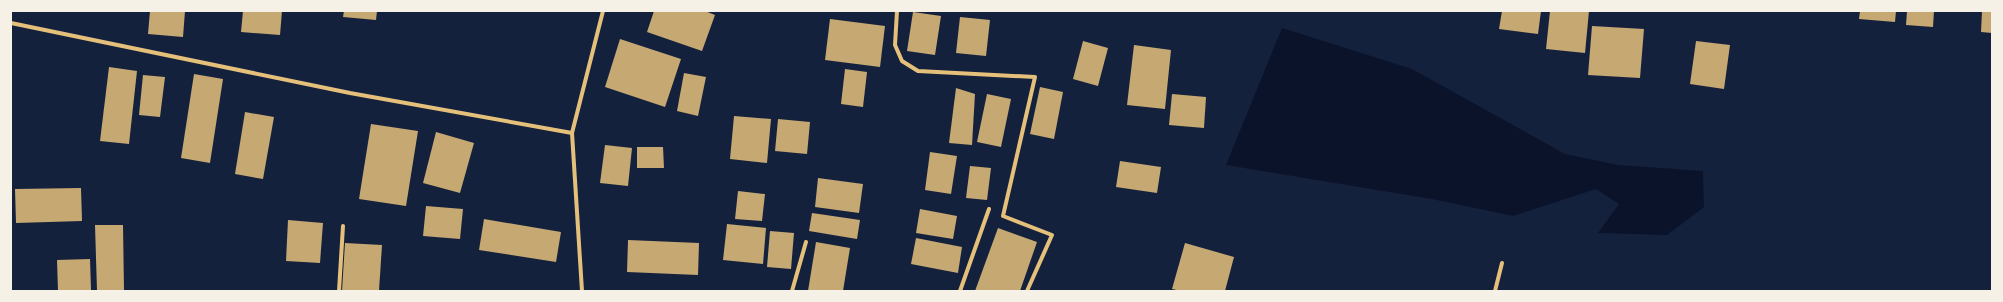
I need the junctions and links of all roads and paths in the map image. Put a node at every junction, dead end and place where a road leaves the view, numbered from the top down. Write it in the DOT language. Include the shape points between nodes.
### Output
graph roads {
  1 [pos="603,11"];
  2 [pos="897,11"];
  3 [pos="11,23"];
  4 [pos="572,133"];
  5 [pos="989,209"];
  6 [pos="343,226"];
  7 [pos="806,242"];
  8 [pos="1502,263"];
  9 [pos="339,291"];
  10 [pos="582,291"];
  11 [pos="792,291"];
  12 [pos="960,291"];
  13 [pos="1027,291"];
  14 [pos="1496,291"];
  1 -- 4 [label="street"];
  2 -- 13 [label="street" via="895,45 902,60 918,70 1035,77 1003,216 1052,235"];
  3 -- 4 [label="street" via="350,93"];
  4 -- 10 [label="street"];
  5 -- 12 [label="street"];
  6 -- 9 [label="street"];
  7 -- 11 [label="street"];
  8 -- 14 [label="street"];
}
